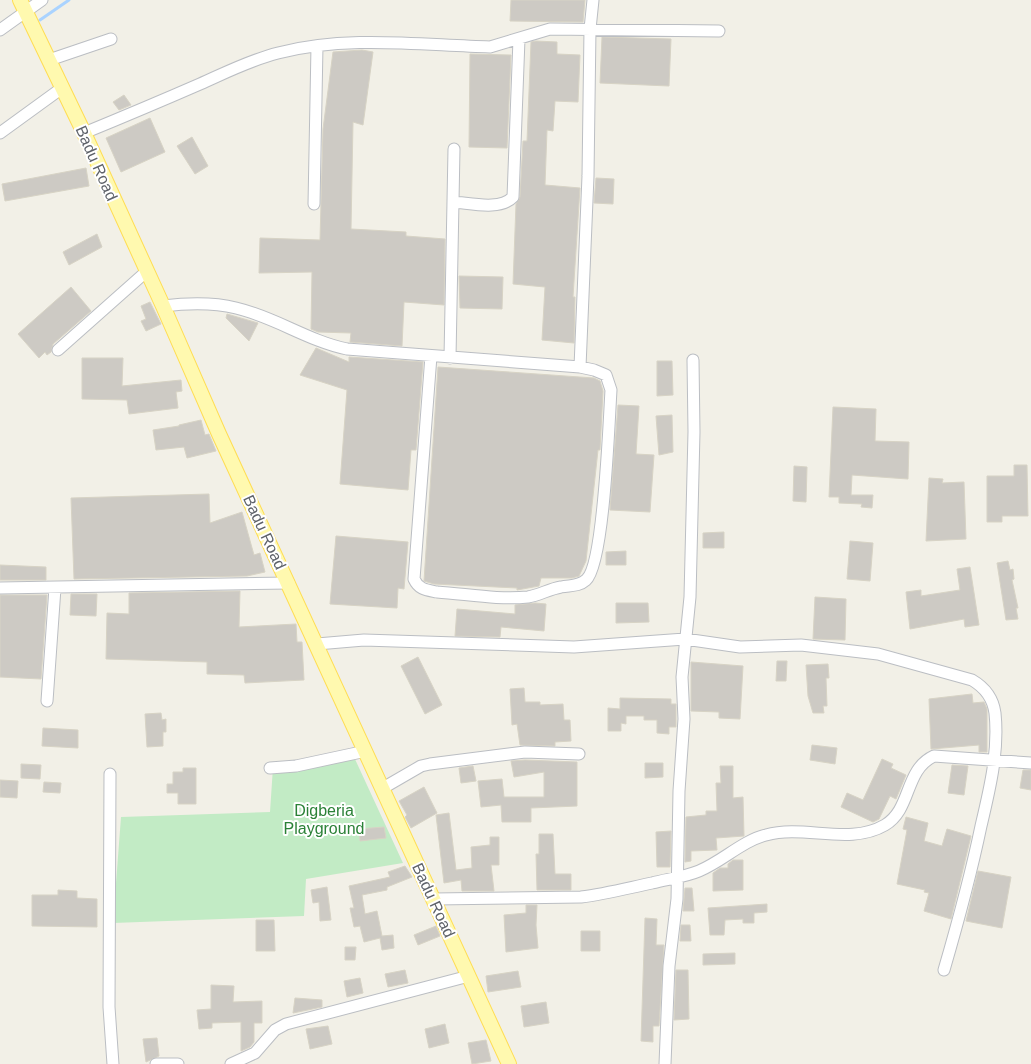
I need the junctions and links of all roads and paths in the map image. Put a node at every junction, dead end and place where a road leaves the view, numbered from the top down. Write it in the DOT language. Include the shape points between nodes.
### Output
graph roads {
  1 [pos="42,0"];
  2 [pos="592,0"];
  3 [pos="23,6"];
  4 [pos="590,29"];
  5 [pos="0,30"];
  6 [pos="719,31"];
  7 [pos="111,39"];
  8 [pos="519,39"];
  9 [pos="317,46"];
  10 [pos="48,60"];
  11 [pos="62,88"];
  12 [pos="0,133"];
  13 [pos="84,134"];
  14 [pos="454,149"];
  15 [pos="453,202"];
  16 [pos="314,204"];
  17 [pos="146,271"];
  18 [pos="163,306"];
  19 [pos="58,350"];
  20 [pos="431,356"];
  21 [pos="450,358"];
  22 [pos="693,360"];
  23 [pos="580,368"];
  24 [pos="289,583"];
  25 [pos="0,588"];
  26 [pos="55,588"];
  27 [pos="686,639"];
  28 [pos="317,644"];
  29 [pos="47,701"];
  30 [pos="366,751"];
  31 [pos="579,754"];
  32 [pos="996,760"];
  33 [pos="1031,763"];
  34 [pos="270,768"];
  35 [pos="110,774"];
  36 [pos="383,788"];
  37 [pos="677,877"];
  38 [pos="434,899"];
  39 [pos="944,970"];
  40 [pos="469,976"];
  41 [pos="113,1064"];
  42 [pos="156,1064"];
  43 [pos="178,1064"];
  44 [pos="230,1064"];
  45 [pos="509,1064"];
  46 [pos="665,1064"];
  1 -- 3 [label="street"];
  2 -- 4 [label="street"];
  3 -- 5 [label="street"];
  3 -- 10 [label="main road, Badu Road"];
  4 -- 6 [label="street"];
  4 -- 8 [label="street" via="550,29"];
  4 -- 23 [label="street"];
  7 -- 10 [label="street"];
  8 -- 9 [label="street" via="490,47 387,41"];
  8 -- 15 [label="street" via="513,197 497,204"];
  9 -- 13 [label="street" via="277,53 252,62"];
  9 -- 16 [label="street"];
  10 -- 11 [label="main road, Badu Road"];
  11 -- 12 [label="street"];
  11 -- 13 [label="main road, Badu Road"];
  13 -- 17 [label="main road, Badu Road"];
  14 -- 15 [label="street"];
  15 -- 21 [label="street"];
  17 -- 18 [label="main road, Badu Road"];
  17 -- 19 [label="street"];
  18 -- 20 [label="street" via="184,304 238,308 330,346"];
  18 -- 24 [label="main road, Badu Road" via="218,434"];
  20 -- 21 [label="street"];
  20 -- 23 [label="street" via="414,579 423,590 480,596 544,594 562,587 577,586 592,571 603,506 611,390 606,375"];
  21 -- 23 [label="street"];
  22 -- 27 [label="street" via="690,598"];
  24 -- 26 [label="street"];
  24 -- 28 [label="main road, Badu Road"];
  25 -- 26 [label="street"];
  26 -- 29 [label="street"];
  27 -- 28 [label="street" via="574,647 364,640"];
  27 -- 32 [label="street" via="740,648 801,645 862,651 972,680 982,686 992,700"];
  27 -- 37 [label="street" via="682,677 684,719"];
  28 -- 30 [label="main road, Badu Road"];
  30 -- 34 [label="street" via="296,766"];
  30 -- 36 [label="main road, Badu Road"];
  31 -- 36 [label="street" via="524,752 430,764"];
  32 -- 33 [label="street"];
  32 -- 37 [label="street" via="934,756 926,760 912,778 899,811 888,824 875,831 766,834 718,862"];
  32 -- 39 [label="street" via="965,898"];
  35 -- 41 [label="street" via="109,1007"];
  36 -- 38 [label="main road, Badu Road"];
  37 -- 38 [label="street" via="581,897"];
  37 -- 46 [label="street"];
  38 -- 40 [label="main road, Badu Road"];
  40 -- 44 [label="street" via="286,1024 275,1030 255,1053"];
  40 -- 45 [label="main road, Badu Road"];
  42 -- 43 [label="street"];
}
